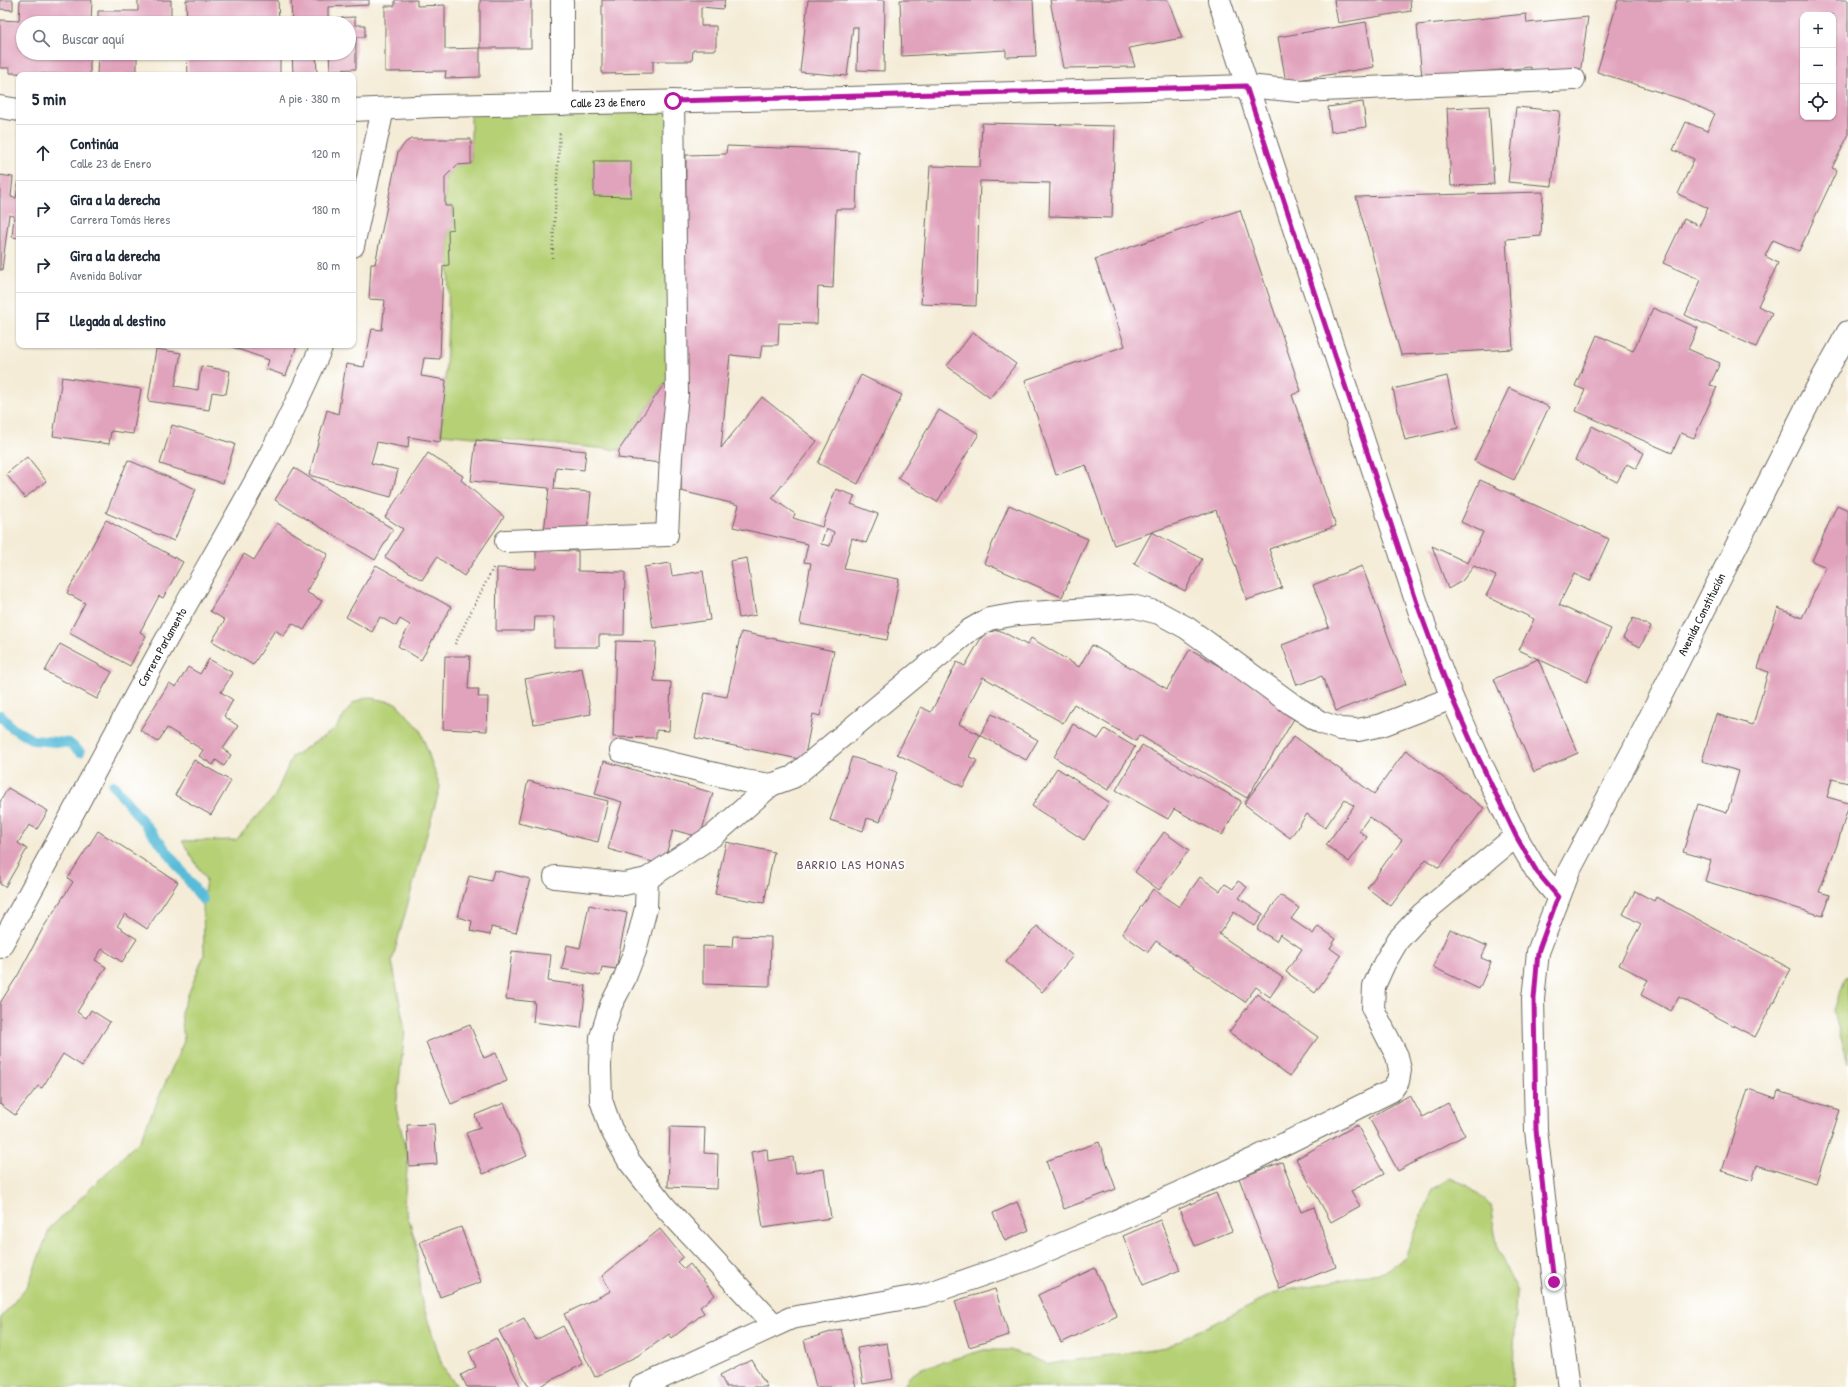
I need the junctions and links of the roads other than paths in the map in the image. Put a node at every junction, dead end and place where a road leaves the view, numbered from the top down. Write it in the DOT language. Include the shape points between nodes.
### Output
graph roads {
  1 [pos="562,0"];
  2 [pos="1219,0"];
  3 [pos="1574,79"];
  4 [pos="1246,86"];
  5 [pos="673,101"];
  6 [pos="562,104"];
  7 [pos="0,107"];
  8 [pos="383,109"];
  9 [pos="16,110"];
  10 [pos="356,110"];
  11 [pos="356,232"];
  12 [pos="1848,332"];
  13 [pos="321,348"];
  14 [pos="506,541"];
  15 [pos="1452,698"];
  16 [pos="621,751"];
  17 [pos="771,786"];
  18 [pos="1516,836"];
  19 [pos="555,877"];
  20 [pos="647,879"];
  21 [pos="1558,897"];
  22 [pos="8,916"];
  23 [pos="0,947"];
  24 [pos="774,1325"];
  25 [pos="641,1387"];
  26 [pos="1569,1387"];
  1 -- 6 [label="street"];
  2 -- 4 [label="street"];
  3 -- 4 [label="street, Calle 23 de Enero" via="1299,91"];
  4 -- 5 [label="street, Calle 23 de Enero"];
  4 -- 15 [label="street" via="1420,612"];
  5 -- 6 [label="street, Calle 23 de Enero"];
  5 -- 14 [label="street" via="676,395 670,456 667,535"];
  6 -- 8 [label="street, Calle 23 de Enero"];
  7 -- 9 [label="street"];
  8 -- 10 [label="street, Calle 23 de Enero"];
  8 -- 11 [label="street"];
  12 -- 21 [label="street, Avenida Constitución" via="1804,411 1639,738 1568,871"];
  13 -- 22 [label="street, Carrera Parlamento" via="264,469"];
  15 -- 17 [label="street" via="1382,725 1358,730 1340,729 1320,722 1293,705 1187,628 1159,613 1132,606 1018,614 989,619 970,630 793,777"];
  15 -- 18 [label="street"];
  16 -- 17 [label="street"];
  17 -- 20 [label="street" via="714,835"];
  18 -- 21 [label="street" via="1537,872"];
  18 -- 24 [label="street" via="1422,914 1398,940 1384,964 1374,986 1374,1009 1397,1056 1400,1070 1398,1081 1391,1091 1252,1160 1022,1261 924,1295 791,1318"];
  19 -- 20 [label="street" via="624,884"];
  20 -- 24 [label="street" via="646,908 635,950 611,1005 601,1037 601,1100 611,1129 629,1161 664,1207"];
  21 -- 26 [label="street, Avenida Constitución" via="1538,952 1534,999 1534,1067 1536,1130 1542,1186"];
  22 -- 23 [label="street, Carrera Parlamento"];
  24 -- 25 [label="street"];
}
